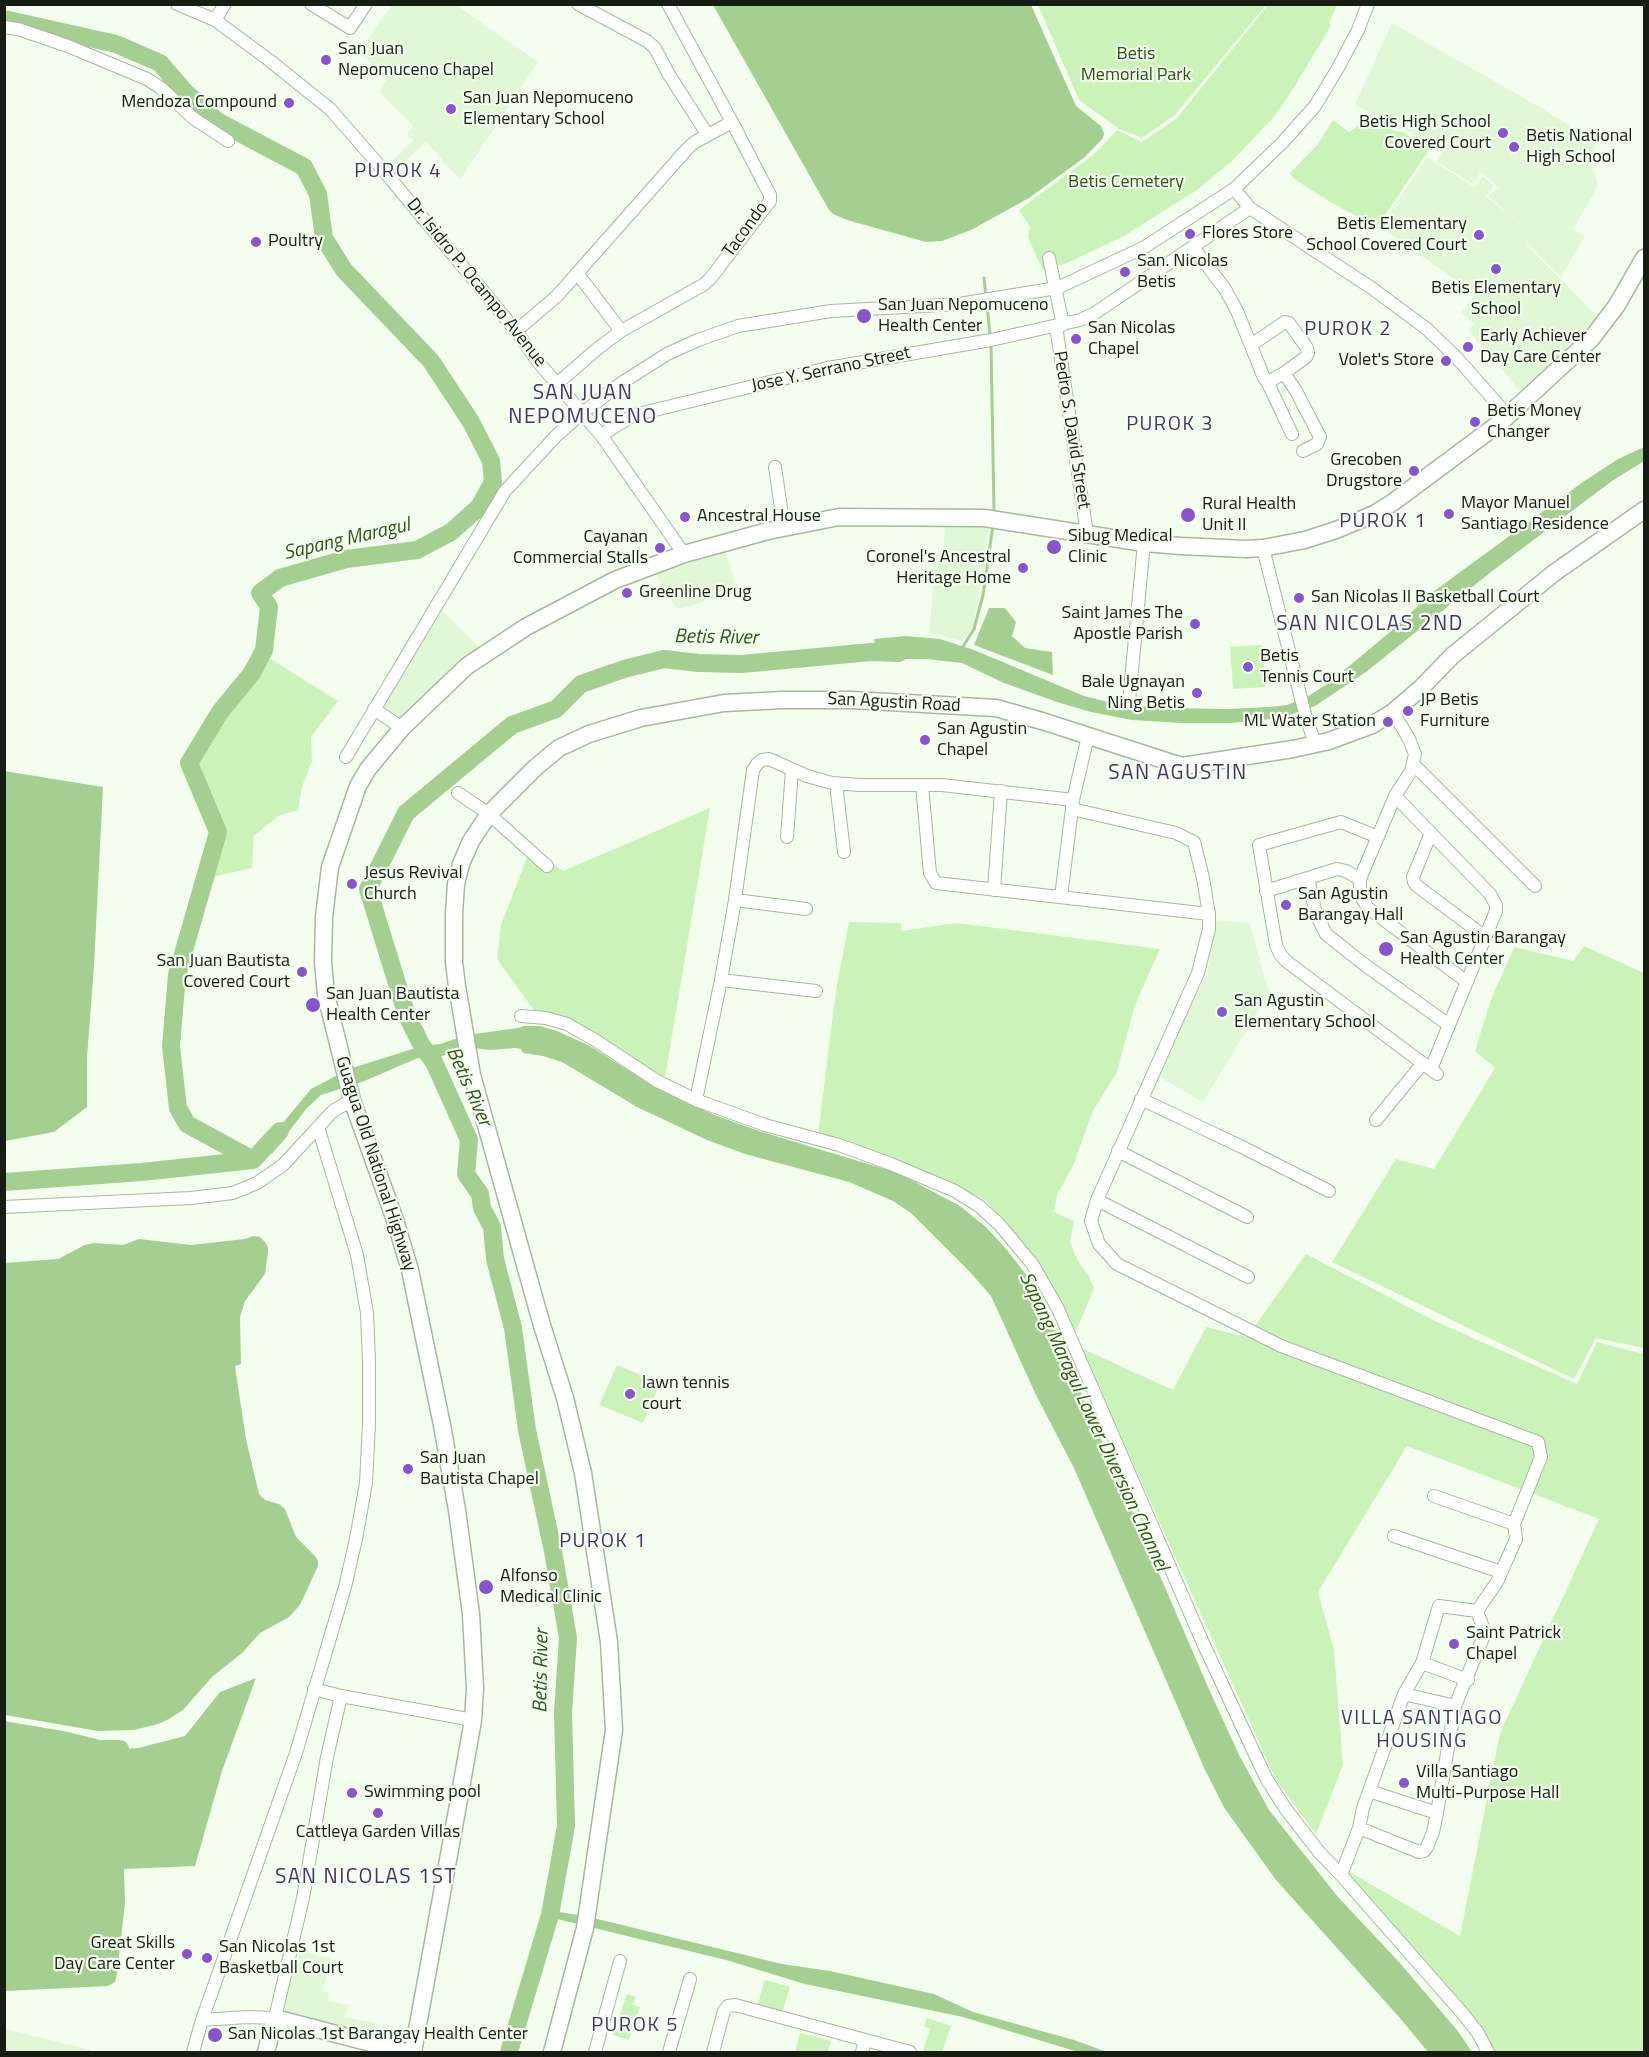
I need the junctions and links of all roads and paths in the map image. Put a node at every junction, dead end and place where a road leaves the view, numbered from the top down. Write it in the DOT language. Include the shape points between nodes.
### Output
graph roads {
  1 [pos="177,4"];
  2 [pos="225,4"];
  3 [pos="310,4"];
  4 [pos="366,4"];
  5 [pos="578,4"];
  6 [pos="668,4"];
  7 [pos="1368,4"];
  8 [pos="215,20"];
  9 [pos="4,27"];
  10 [pos="732,122"];
  11 [pos="707,134"];
  12 [pos="228,141"];
  13 [pos="1234,189"];
  14 [pos="1250,208"];
  15 [pos="1193,247"];
  16 [pos="1048,258"];
  17 [pos="1644,258"];
  18 [pos="577,273"];
  19 [pos="1057,288"];
  20 [pos="1060,326"];
  21 [pos="516,331"];
  22 [pos="621,331"];
  23 [pos="1251,345"];
  24 [pos="1284,373"];
  25 [pos="1267,381"];
  26 [pos="558,383"];
  27 [pos="581,414"];
  28 [pos="1508,416"];
  29 [pos="1292,434"];
  30 [pos="601,435"];
  31 [pos="1303,451"];
  32 [pos="775,467"];
  33 [pos="1644,510"];
  34 [pos="784,528"];
  35 [pos="1087,534"];
  36 [pos="1144,543"];
  37 [pos="1263,548"];
  38 [pos="684,554"];
  39 [pos="1129,701"];
  40 [pos="374,710"];
  41 [pos="1393,712"];
  42 [pos="402,728"];
  43 [pos="1088,736"];
  44 [pos="1315,744"];
  45 [pos="346,757"];
  46 [pos="1413,764"];
  47 [pos="792,770"];
  48 [pos="836,783"];
  49 [pos="922,785"];
  50 [pos="1002,791"];
  51 [pos="458,793"];
  52 [pos="1395,796"];
  53 [pos="1072,804"];
  54 [pos="489,814"];
  55 [pos="1431,833"];
  56 [pos="787,837"];
  57 [pos="1378,837"];
  58 [pos="844,852"];
  59 [pos="547,866"];
  60 [pos="1308,878"];
  61 [pos="1360,879"];
  62 [pos="1534,886"];
  63 [pos="994,890"];
  64 [pos="1266,891"];
  65 [pos="1061,897"];
  66 [pos="735,900"];
  67 [pos="806,909"];
  68 [pos="1209,915"];
  69 [pos="1484,936"];
  70 [pos="721,980"];
  71 [pos="1467,982"];
  72 [pos="816,991"];
  73 [pos="521,1016"];
  74 [pos="1449,1025"];
  75 [pos="1430,1068"];
  76 [pos="351,1096"];
  77 [pos="1141,1099"];
  78 [pos="696,1100"];
  79 [pos="1376,1120"];
  80 [pos="318,1127"];
  81 [pos="1118,1151"];
  82 [pos="1329,1191"];
  83 [pos="1097,1200"];
  84 [pos="4,1207"];
  85 [pos="1247,1217"];
  86 [pos="1248,1277"];
  87 [pos="1434,1496"];
  88 [pos="1514,1524"];
  89 [pos="1394,1536"];
  90 [pos="1501,1572"];
  91 [pos="1477,1611"];
  92 [pos="1422,1663"];
  93 [pos="1467,1680"];
  94 [pos="314,1689"];
  95 [pos="1404,1694"];
  96 [pos="341,1696"];
  97 [pos="1455,1706"];
  98 [pos="473,1720"];
  99 [pos="1369,1791"];
  100 [pos="1437,1813"];
  101 [pos="1359,1828"];
  102 [pos="1341,1875"];
  103 [pos="620,1961"];
  104 [pos="690,1978"];
  105 [pos="275,2018"];
  106 [pos="202,2020"];
  107 [pos="864,2046"];
  108 [pos="193,2052"];
  109 [pos="266,2052"];
  110 [pos="405,2052"];
  111 [pos="413,2052"];
  112 [pos="552,2052"];
  113 [pos="595,2052"];
  114 [pos="669,2052"];
  115 [pos="713,2052"];
  116 [pos="910,2052"];
  117 [pos="1488,2052"];
  1 -- 8 [label="street, Dr. Isidro P. Ocampo Avenue"];
  2 -- 8 [label="street"];
  3 -- 4 [label="street" via="350,28"];
  5 -- 11 [label="street" via="655,48"];
  6 -- 10 [label="street"];
  7 -- 13 [label="street" via="1315,106"];
  8 -- 21 [label="street, Dr. Isidro P. Ocampo Avenue" via="330,109"];
  9 -- 12 [label="street" via="68,46 147,79 193,118"];
  10 -- 11 [label="street"];
  10 -- 22 [label="street, Tacondo" via="770,201 710,279"];
  11 -- 18 [label="street" via="664,173"];
  13 -- 14 [label="street"];
  13 -- 19 [label="street" via="1143,248"];
  14 -- 15 [label="street, Jose Y. Serrano Street"];
  14 -- 28 [label="street" via="1427,329"];
  15 -- 20 [label="street, Jose Y. Serrano Street" via="1095,313"];
  15 -- 23 [label="street" via="1225,289"];
  16 -- 19 [label="street, Pedro S. David Street"];
  17 -- 28 [label="main road, Guagua Old National Highway" via="1592,338"];
  18 -- 21 [label="street"];
  18 -- 22 [label="street"];
  19 -- 20 [label="street, Pedro S. David Street"];
  19 -- 27 [label="street" via="959,304 831,311 738,326 667,354"];
  20 -- 30 [label="street, Jose Y. Serrano Street" via="828,368 634,415"];
  20 -- 35 [label="street, Pedro S. David Street"];
  21 -- 26 [label="street, Dr. Isidro P. Ocampo Avenue"];
  22 -- 26 [label="street, Tacondo"];
  23 -- 24 [label="street" via="1281,323 1288,323 1308,352"];
  23 -- 25 [label="street"];
  24 -- 25 [label="street"];
  24 -- 31 [label="street" via="1320,437 1317,444"];
  25 -- 29 [label="street"];
  26 -- 27 [label="street, Dr. Isidro P. Ocampo Avenue"];
  27 -- 30 [label="street, Dr. Isidro P. Ocampo Avenue"];
  27 -- 40 [label="street" via="506,491"];
  28 -- 37 [label="main road, Guagua Old National Highway" via="1374,514 1305,540"];
  30 -- 38 [label="street, Dr. Isidro P. Ocampo Avenue"];
  32 -- 34 [label="street"];
  33 -- 41 [label="main road, San Agustin Road" via="1515,605 1452,656"];
  34 -- 35 [label="main road, Guagua Old National Highway" via="839,518 984,518"];
  34 -- 38 [label="main road, Guagua Old National Highway"];
  35 -- 36 [label="main road, Guagua Old National Highway"];
  36 -- 37 [label="main road, Guagua Old National Highway"];
  36 -- 39 [label="street"];
  37 -- 44 [label="street"];
  38 -- 42 [label="main road, Guagua Old National Highway" via="615,580 526,627 467,666"];
  40 -- 42 [label="street"];
  40 -- 45 [label="street"];
  41 -- 44 [label="main road, San Agustin Road" via="1353,733"];
  41 -- 46 [label="street" via="1412,743"];
  42 -- 76 [label="main road, Guagua Old National Highway" via="357,786 330,867 324,916 326,995"];
  43 -- 44 [label="main road, San Agustin Road" via="1182,766"];
  43 -- 53 [label="street"];
  43 -- 54 [label="main road, San Agustin Road" via="996,708 852,700 724,703 641,718 559,748"];
  46 -- 52 [label="street"];
  46 -- 62 [label="street"];
  47 -- 48 [label="street"];
  47 -- 56 [label="street"];
  47 -- 66 [label="street" via="769,759 762,760 753,770"];
  48 -- 49 [label="street"];
  48 -- 58 [label="street"];
  49 -- 50 [label="street"];
  49 -- 63 [label="street" via="932,880"];
  50 -- 53 [label="street"];
  50 -- 63 [label="street"];
  51 -- 54 [label="street"];
  52 -- 55 [label="street"];
  52 -- 57 [label="street"];
  53 -- 65 [label="street"];
  53 -- 68 [label="street" via="1176,833 1194,842"];
  54 -- 59 [label="street"];
  54 -- 112 [label="main road, San Agustin Road" via="471,841 456,884 454,962 467,1055 583,1473 609,1642 614,1730 586,1921"];
  55 -- 69 [label="street" via="1495,900 1496,911"];
  55 -- 69 [label="street" via="1414,882"];
  57 -- 61 [label="street"];
  57 -- 64 [label="street" via="1341,822 1259,845"];
  60 -- 61 [label="street" via="1337,869"];
  60 -- 64 [label="street"];
  60 -- 74 [label="street" via="1316,914 1326,934"];
  61 -- 71 [label="street" via="1360,895 1368,908"];
  63 -- 65 [label="street"];
  64 -- 75 [label="street" via="1276,945 1286,961"];
  65 -- 68 [label="street"];
  66 -- 67 [label="street"];
  66 -- 70 [label="street"];
  68 -- 77 [label="street" via="1198,973"];
  69 -- 71 [label="street"];
  70 -- 72 [label="street"];
  70 -- 78 [label="street"];
  71 -- 74 [label="street"];
  73 -- 78 [label="street" via="567,1024 657,1081"];
  74 -- 75 [label="street"];
  75 -- 79 [label="street"];
  76 -- 80 [label="street"];
  76 -- 98 [label="main road, Guagua Old National Highway" via="410,1270 442,1425 471,1614 476,1688"];
  77 -- 81 [label="street"];
  77 -- 82 [label="street"];
  78 -- 102 [label="street" via="765,1125 839,1145 955,1191 979,1206 1016,1243 1058,1309 1266,1778 1318,1852"];
  80 -- 84 [label="street" via="283,1165 257,1183 233,1193"];
  80 -- 94 [label="street" via="357,1255 367,1312 369,1425 366,1483 356,1539"];
  81 -- 83 [label="street"];
  81 -- 85 [label="street"];
  83 -- 86 [label="street"];
  83 -- 88 [label="street" via="1091,1221 1099,1244 1118,1264 1281,1346 1538,1442 1541,1457"];
  87 -- 88 [label="street"];
  88 -- 90 [label="street" via="1516,1539"];
  89 -- 90 [label="street"];
  90 -- 91 [label="street"];
  91 -- 92 [label="street" via="1439,1606"];
  91 -- 93 [label="street" via="1485,1633"];
  92 -- 93 [label="street"];
  92 -- 95 [label="street"];
  93 -- 97 [label="street"];
  94 -- 96 [label="street"];
  94 -- 106 [label="street" via="276,1813"];
  95 -- 97 [label="street"];
  95 -- 99 [label="street"];
  96 -- 98 [label="street"];
  96 -- 105 [label="street" via="303,1898"];
  97 -- 100 [label="street"];
  98 -- 111 [label="main road, Guagua Old National Highway"];
  99 -- 100 [label="street"];
  99 -- 101 [label="street"];
  100 -- 101 [label="street" via="1427,1847 1419,1852"];
  101 -- 102 [label="street"];
  102 -- 117 [label="street" via="1464,2015"];
  103 -- 113 [label="street"];
  104 -- 114 [label="street"];
  105 -- 106 [label="street"];
  105 -- 109 [label="main road"];
  105 -- 110 [label="main road"];
  106 -- 108 [label="street"];
  107 -- 115 [label="street" via="735,2005 724,2011"];
  107 -- 116 [label="street"];
}
